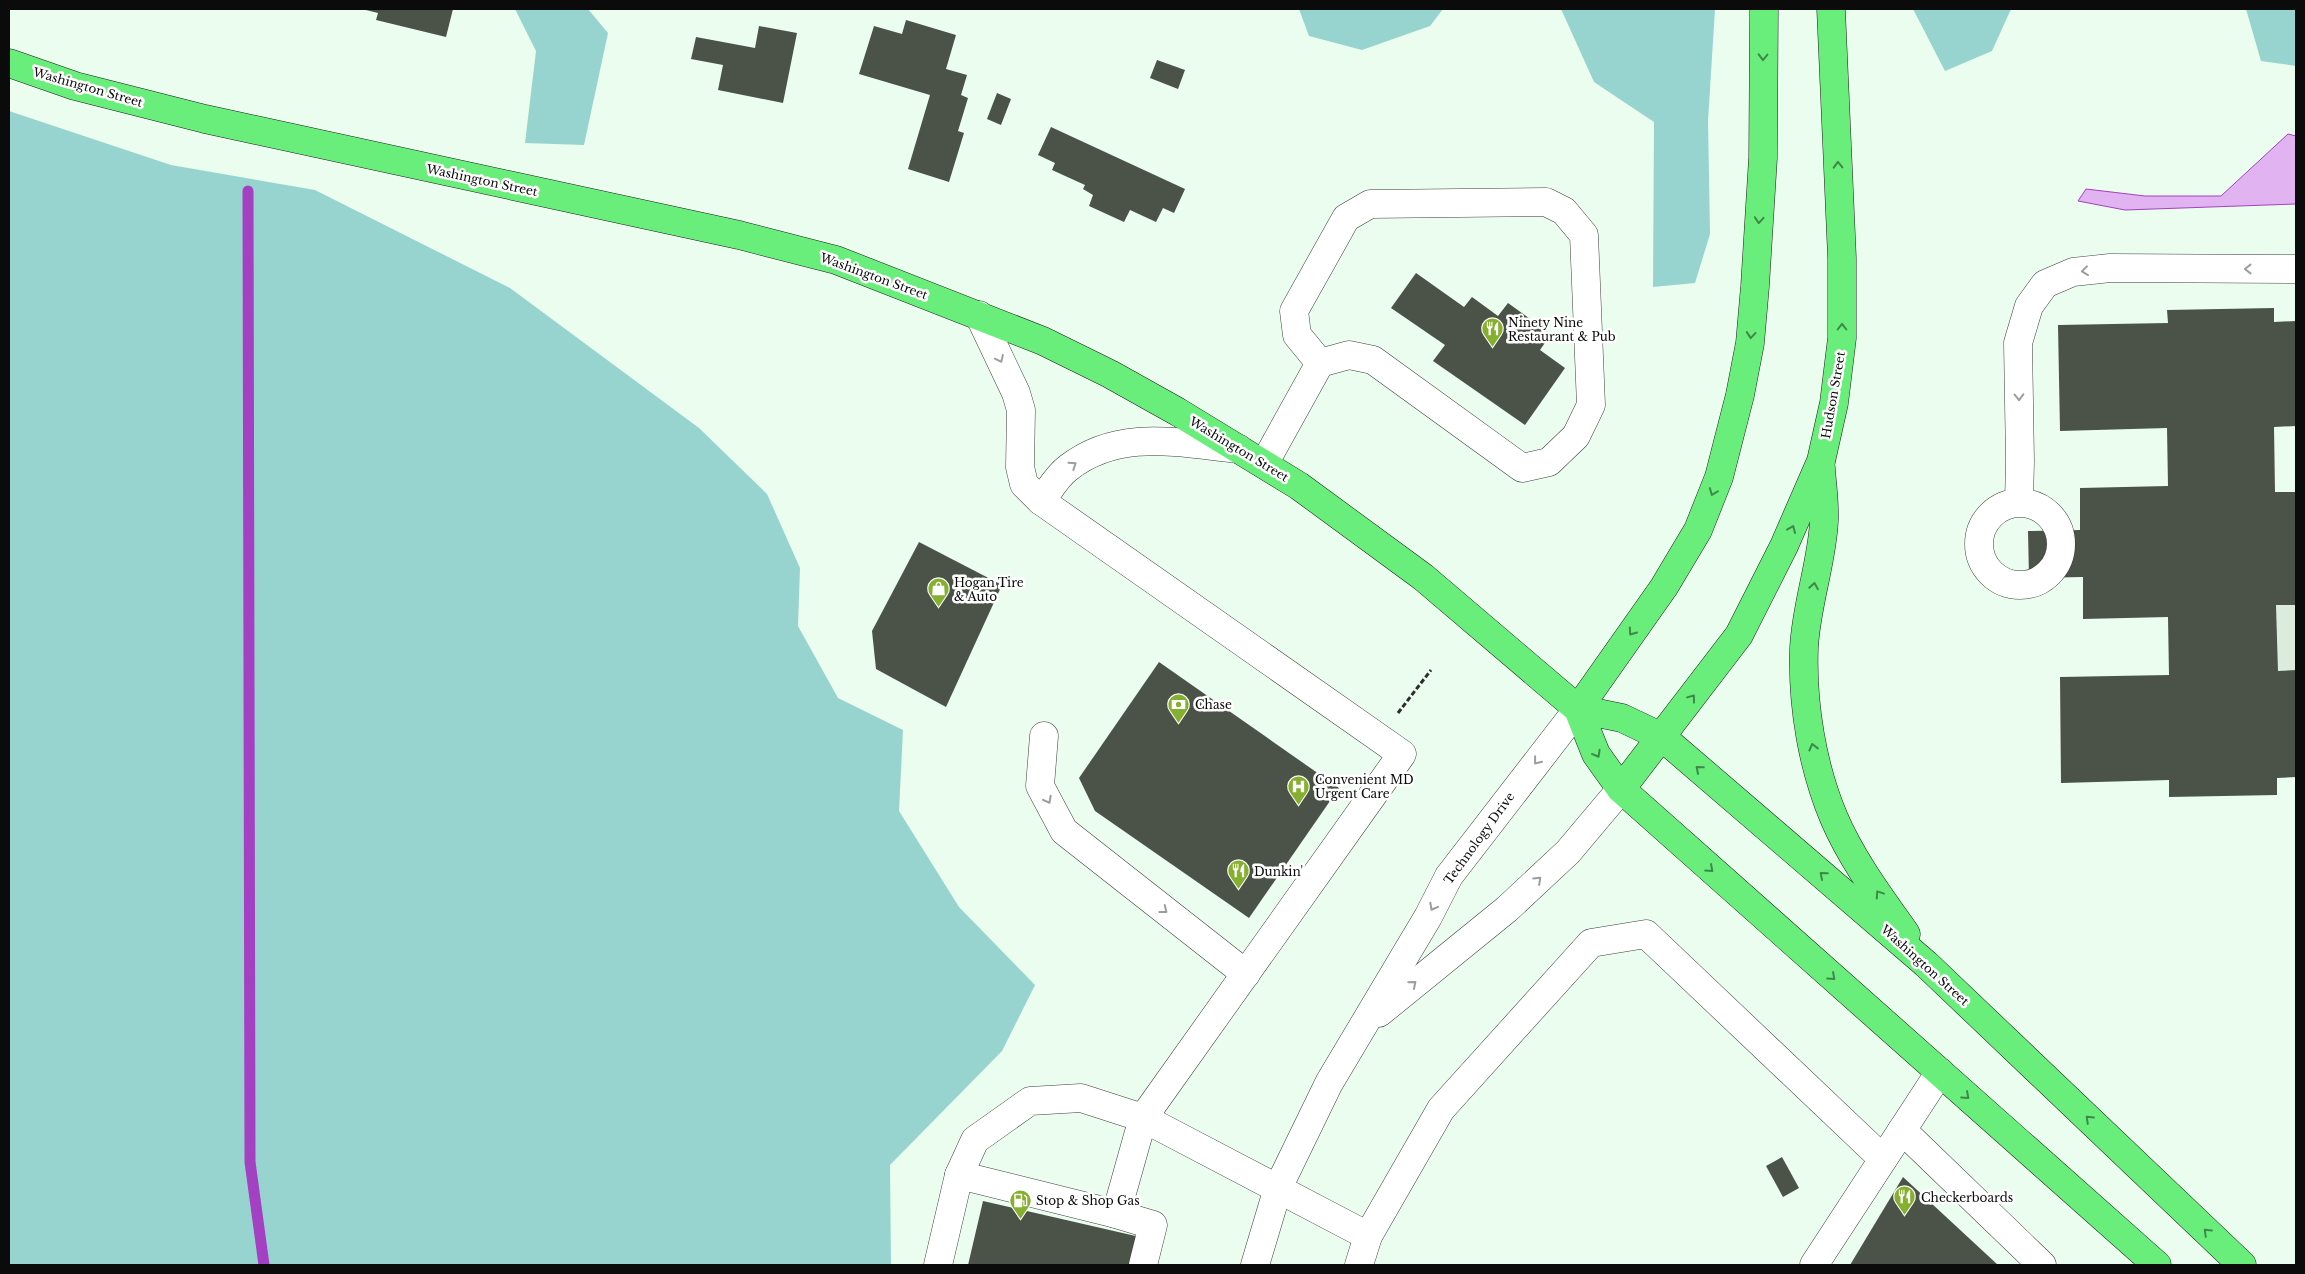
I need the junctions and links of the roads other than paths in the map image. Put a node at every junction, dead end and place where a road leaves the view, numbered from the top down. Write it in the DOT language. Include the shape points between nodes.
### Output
graph roads {
  1 [pos="1764,9"];
  2 [pos="1831,9"];
  3 [pos="9,63"];
  4 [pos="2296,269"];
  5 [pos="979,315"];
  6 [pos="1320,363"];
  7 [pos="1239,449"];
  8 [pos="1821,461"];
  9 [pos="1264,464"];
  10 [pos="1041,501"];
  11 [pos="2019,502"];
  12 [pos="1578,709"];
  13 [pos="1044,736"];
  14 [pos="1662,737"];
  15 [pos="1621,789"];
  16 [pos="1926,964"];
  17 [pos="1246,974"];
  18 [pos="1363,1027"];
  19 [pos="1940,1072"];
  20 [pos="1143,1118"];
  21 [pos="1902,1130"];
  22 [pos="1883,1159"];
  23 [pos="959,1175"];
  24 [pos="1278,1188"];
  25 [pos="1116,1214"];
  26 [pos="1368,1236"];
  27 [pos="938,1265"];
  28 [pos="1143,1265"];
  29 [pos="1255,1265"];
  30 [pos="1359,1265"];
  31 [pos="1814,1265"];
  32 [pos="2042,1265"];
  33 [pos="2157,1265"];
  34 [pos="2242,1265"];
  1 -- 12 [label="main road, one-way" via="1763,158 1750,344 1740,395 1718,477 1698,530 1664,587"];
  8 -- 2 [label="main road, Hudson Street, one-way" via="1834,404 1842,338 1842,258"];
  3 -- 5 [label="main road, Washington Street" via="75,86 205,120 739,235 836,260"];
  4 -- 11 [label="street, one-way" via="2110,268 2073,272 2045,284 2029,306 2018,343"];
  5 -- 7 [label="main road, Washington Street" via="1043,341 1110,374"];
  5 -- 10 [label="street, one-way" via="1021,410 1020,466 1024,484"];
  6 -- 6 [label="street" via="1297,335 1294,312 1346,218 1370,204 1546,202 1564,211 1584,235 1591,404 1576,436 1549,462 1522,468 1373,360 1349,355"];
  6 -- 9 [label="street"];
  7 -- 9 [label="main road, Washington Street"];
  10 -- 7 [label="street, one-way" via="1066,469 1110,445 1153,440"];
  14 -- 8 [label="main road, Hudson Street, one-way" via="1739,635 1784,546"];
  16 -- 8 [label="main road, one-way" via="1859,865 1834,818 1809,730 1804,647 1824,521"];
  9 -- 12 [label="main road, Washington Street" via="1299,486 1423,578"];
  10 -- 17 [label="street" via="1402,754"];
  12 -- 14 [label="main road, Washington Street" via="1622,718"];
  12 -- 15 [label="main road, Washington Street, one-way" via="1596,754"];
  12 -- 18 [label="street, Technology Drive, one-way" via="1449,876"];
  13 -- 17 [label="street, one-way" via="1040,786 1064,831"];
  14 -- 15 [label="main road, Hudson Street"];
  16 -- 14 [label="main road, Washington Street, one-way"];
  18 -- 15 [label="street, Technology Drive, one-way" via="1507,909 1568,852"];
  15 -- 19 [label="main road, Washington Street, one-way"];
  34 -- 16 [label="main road, Washington Street, one-way"];
  17 -- 20 [label="street"];
  18 -- 24 [label="street, Technology Drive" via="1329,1083"];
  19 -- 21 [label="street"];
  19 -- 33 [label="main road, Washington Street, one-way"];
  20 -- 23 [label="street" via="1080,1098 1030,1101 975,1140"];
  20 -- 24 [label="street"];
  20 -- 25 [label="street"];
  21 -- 22 [label="street"];
  21 -- 32 [label="street"];
  22 -- 26 [label="street" via="1646,934 1591,943 1441,1109"];
  22 -- 31 [label="street"];
  23 -- 25 [label="street"];
  23 -- 27 [label="street"];
  24 -- 26 [label="street"];
  24 -- 29 [label="street, Technology Drive"];
  25 -- 28 [label="street" via="1153,1225"];
  26 -- 30 [label="street"];
}
